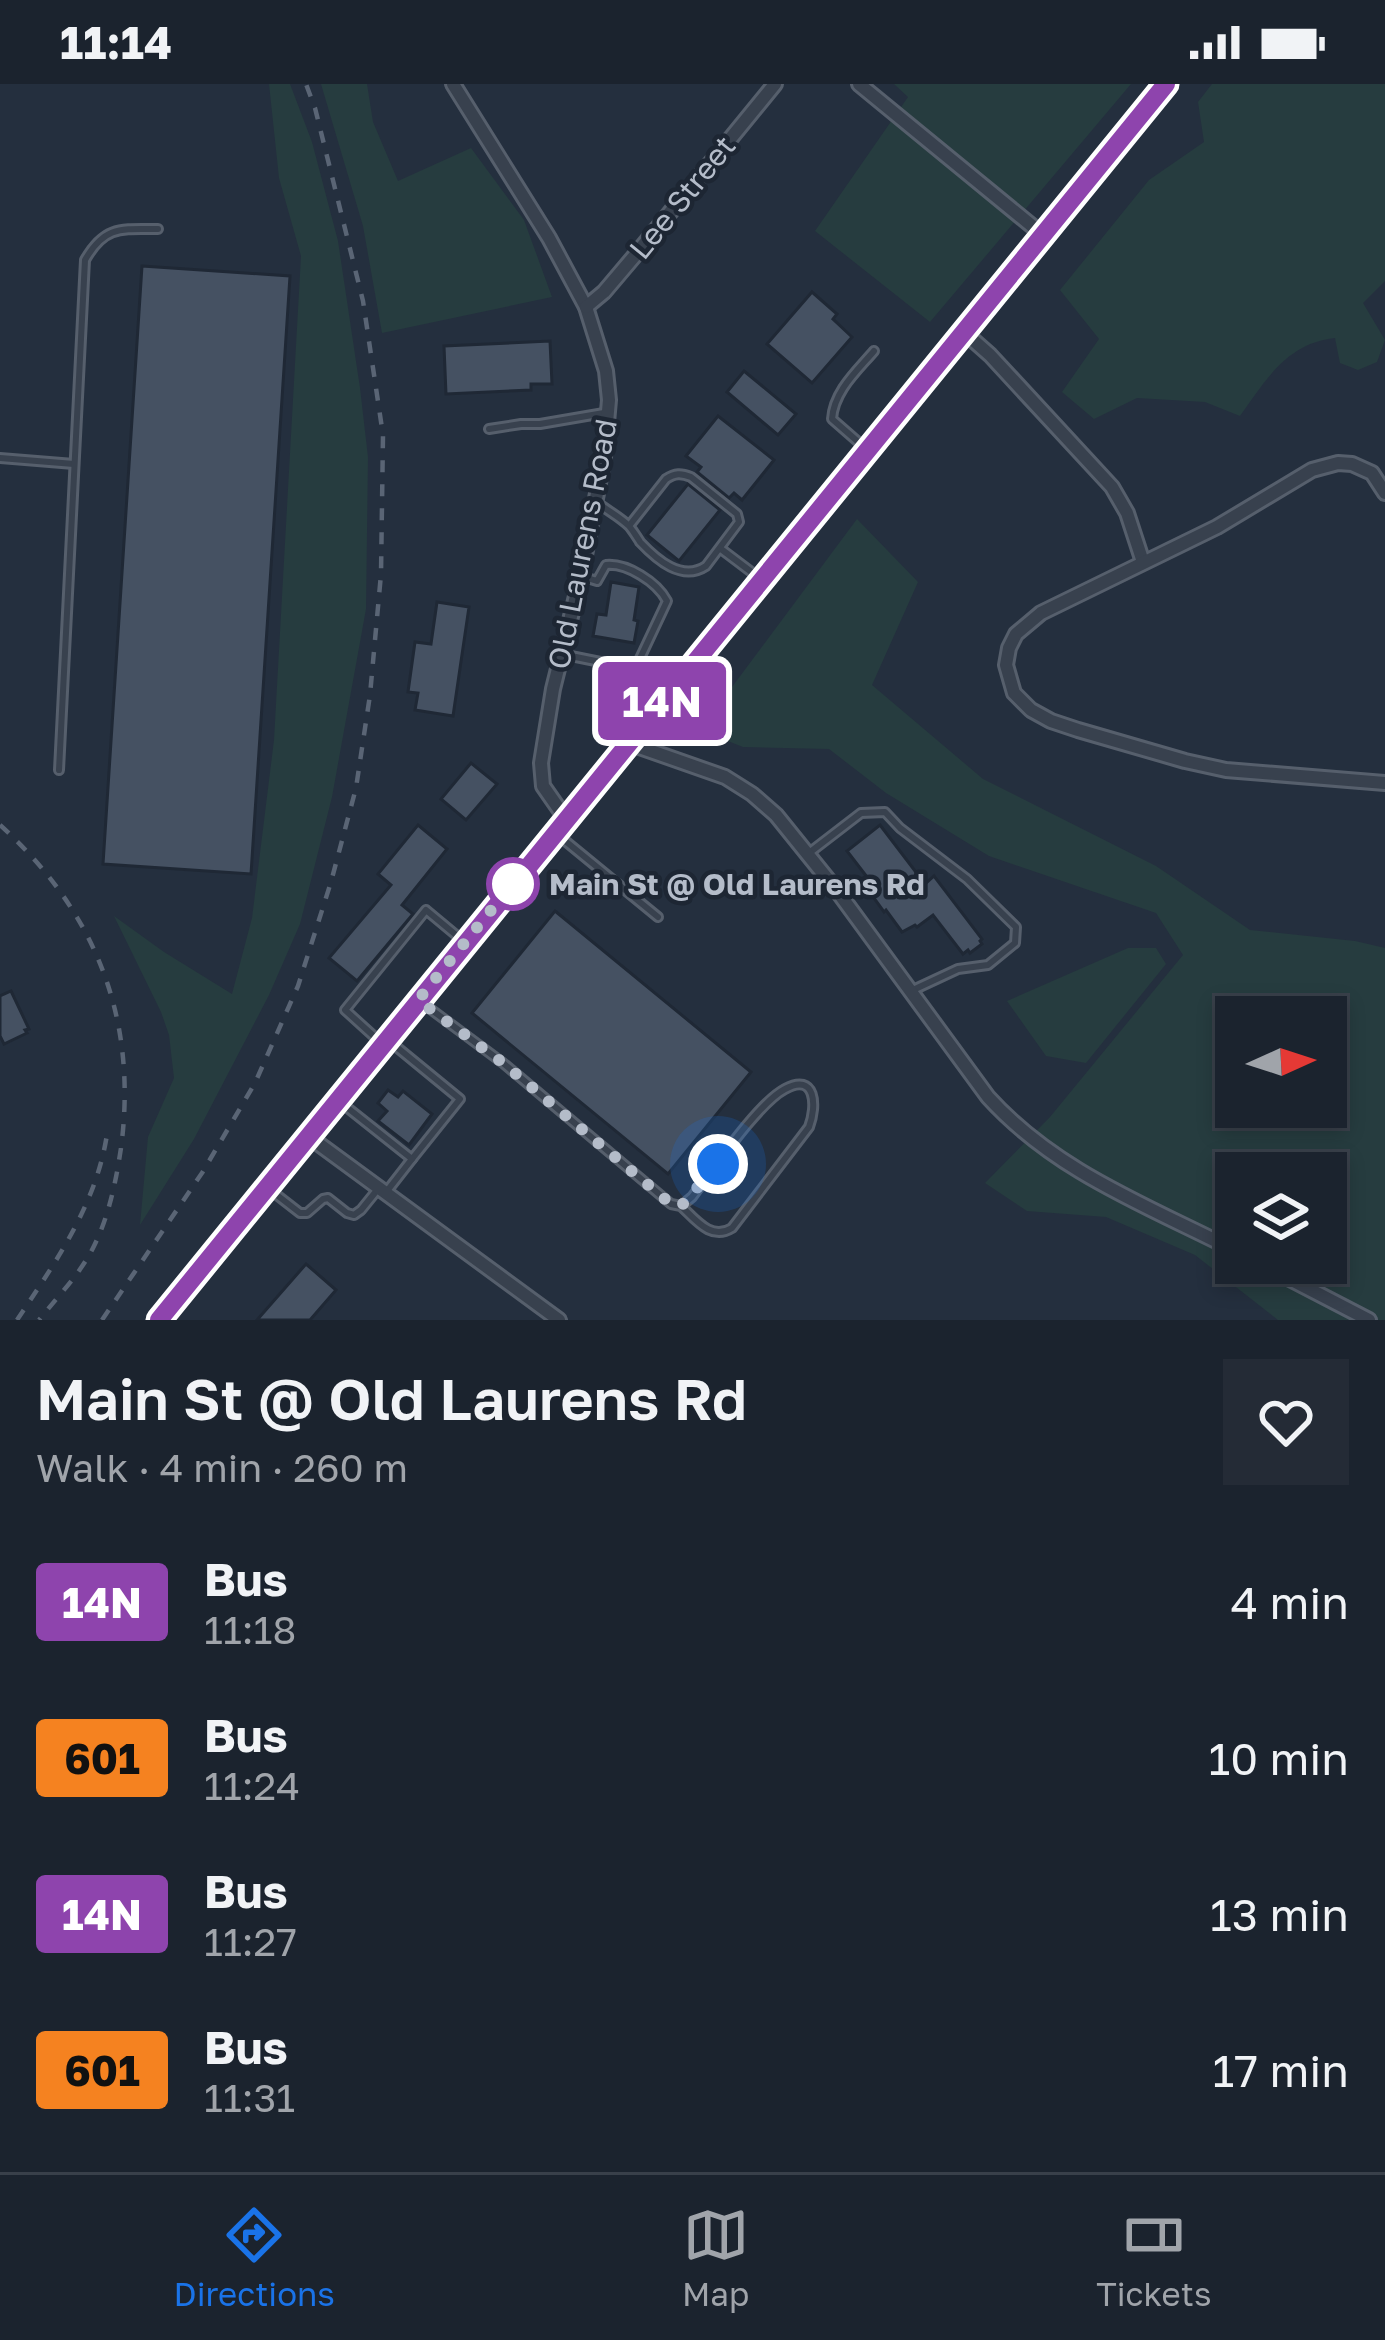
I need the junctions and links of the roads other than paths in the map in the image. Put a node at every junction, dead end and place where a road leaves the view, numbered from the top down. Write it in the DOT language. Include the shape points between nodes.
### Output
graph roads {
  1 [pos="453,84"];
  2 [pos="775,84"];
  3 [pos="859,84"];
  4 [pos="1166,84"];
  5 [pos="158,229"];
  6 [pos="1042,235"];
  7 [pos="586,307"];
  8 [pos="964,332"];
  9 [pos="874,350"];
  10 [pos="609,412"];
  11 [pos="489,429"];
  12 [pos="867,449"];
  13 [pos="0,458"];
  14 [pos="74,464"];
  15 [pos="1385,493"];
  16 [pos="595,501"];
  17 [pos="629,526"];
  18 [pos="721,548"];
  19 [pos="1143,562"];
  20 [pos="580,576"];
  21 [pos="761,579"];
  22 [pos="561,654"];
  23 [pos="635,669"];
  24 [pos="672,688"];
  25 [pos="628,743"];
  26 [pos="59,770"];
  27 [pos="1385,783"];
  28 [pos="561,826"];
  29 [pos="809,854"];
  30 [pos="658,917"];
  31 [pos="465,943"];
  32 [pos="910,991"];
  33 [pos="418,1000"];
  34 [pos="384,1041"];
  35 [pos="337,1099"];
  36 [pos="307,1135"];
  37 [pos="412,1159"];
  38 [pos="265,1186"];
  39 [pos="381,1191"];
  40 [pos="681,1206"];
  41 [pos="1215,1240"];
  42 [pos="1299,1284"];
  43 [pos="159,1320"];
  44 [pos="559,1320"];
  45 [pos="1369,1320"];
  1 -- 7 [label="street, Old Laurens Road"];
  2 -- 7 [label="street, Lee Street"];
  3 -- 6 [label="street"];
  4 -- 6 [label="main road"];
  5 -- 14 [label="lane" via="105,234 85,260"];
  6 -- 8 [label="main road"];
  7 -- 10 [label="street, Old Laurens Road"];
  8 -- 12 [label="main road"];
  8 -- 19 [label="street" via="1112,487"];
  9 -- 12 [label="lane" via="840,392 832,419"];
  10 -- 11 [label="lane"];
  10 -- 16 [label="street, Old Laurens Road"];
  12 -- 21 [label="main road"];
  13 -- 14 [label="lane"];
  14 -- 26 [label="lane"];
  15 -- 19 [label="street" via="1363,468 1329,465"];
  16 -- 17 [label="lane"];
  16 -- 20 [label="street, Old Laurens Road"];
  17 -- 18 [label="lane" via="677,571 700,571"];
  17 -- 18 [label="lane" via="666,479 683,474 737,514 738,526"];
  18 -- 21 [label="lane"];
  19 -- 27 [label="street" via="1041,613 1012,642 1007,675 1030,710 1226,770"];
  20 -- 22 [label="street, Old Laurens Road"];
  20 -- 23 [label="lane" via="597,581 617,564 660,587 667,601"];
  21 -- 24 [label="main road"];
  22 -- 23 [label="lane"];
  22 -- 28 [label="street, Old Laurens Road" via="541,772"];
  23 -- 24 [label="lane"];
  24 -- 25 [label="main road"];
  25 -- 28 [label="main road"];
  25 -- 29 [label="street" via="739,785"];
  28 -- 30 [label="lane"];
  28 -- 31 [label="main road"];
  29 -- 32 [label="street"];
  29 -- 32 [label="lane" via="861,813 885,812 1016,927 1015,943 988,965"];
  31 -- 33 [label="main road"];
  31 -- 34 [label="lane" via="426,910 345,1010"];
  32 -- 41 [label="street" via="988,1097 1042,1148"];
  33 -- 34 [label="main road"];
  33 -- 40 [label="lane"];
  34 -- 35 [label="main road"];
  34 -- 37 [label="lane" via="460,1099"];
  35 -- 36 [label="main road"];
  35 -- 37 [label="lane"];
  36 -- 38 [label="main road"];
  36 -- 39 [label="street"];
  37 -- 39 [label="lane"];
  38 -- 39 [label="lane" via="300,1213 328,1198 354,1215"];
  38 -- 43 [label="main road"];
  39 -- 44 [label="street"];
  40 -- 40 [label="lane" via="769,1100 791,1085 811,1091 809,1126 732,1228 712,1232"];
  42 -- 45 [label="street"];
}
